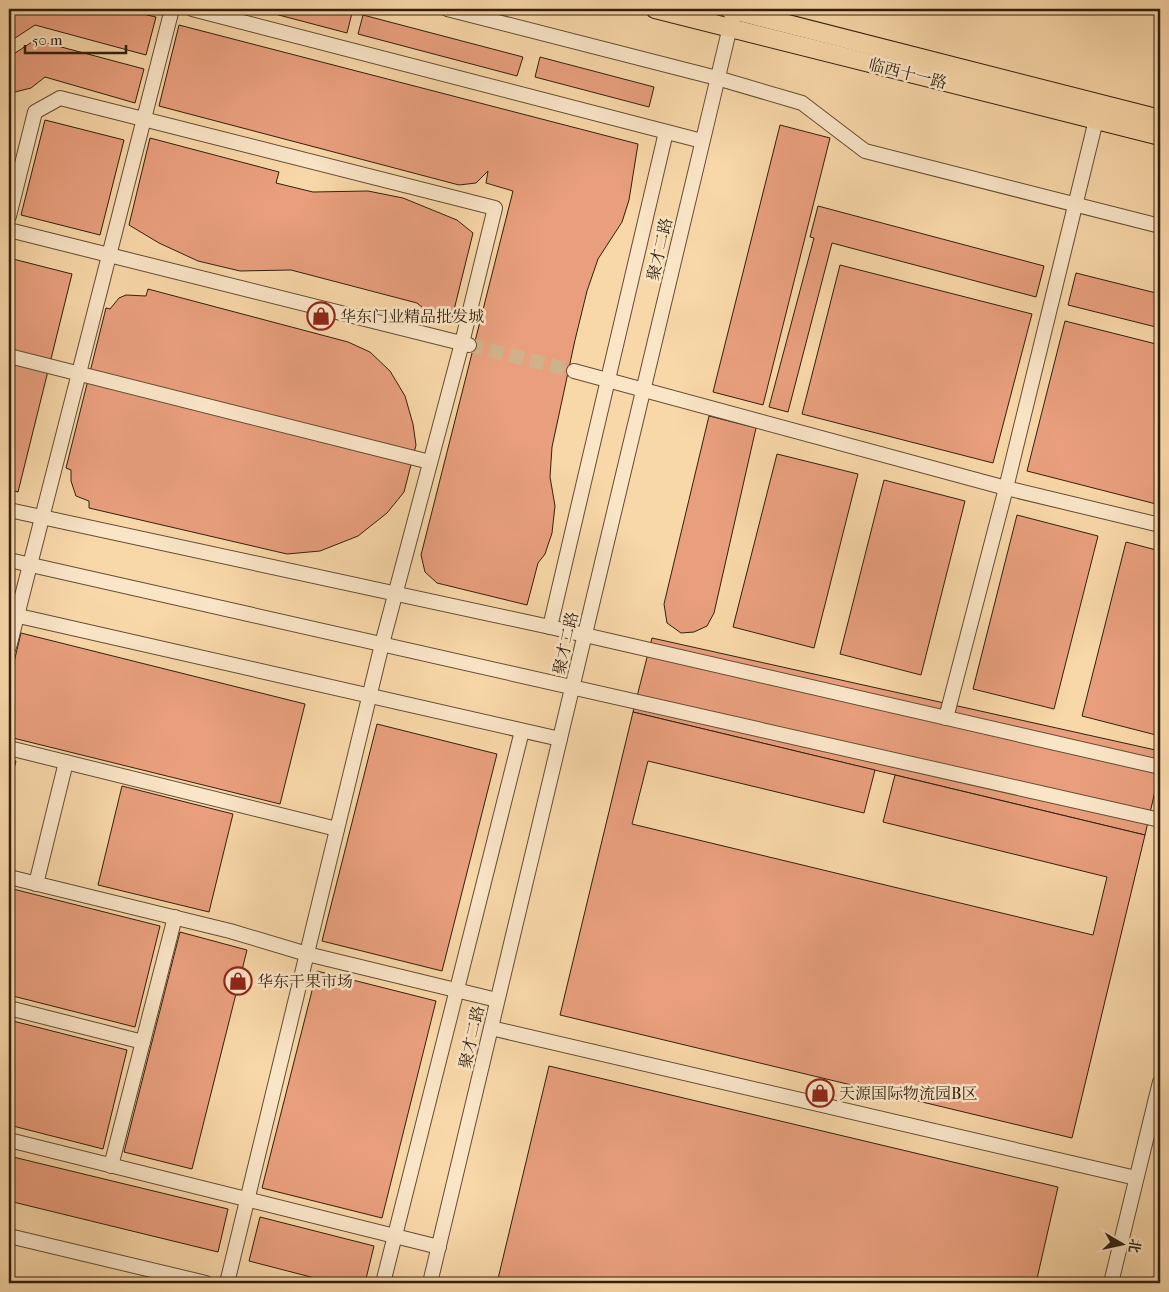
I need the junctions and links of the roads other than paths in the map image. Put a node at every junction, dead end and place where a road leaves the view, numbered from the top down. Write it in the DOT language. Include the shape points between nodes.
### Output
graph roads {
  1 [pos="172,9"];
  2 [pos="192,9"];
  3 [pos="447,9"];
  4 [pos="656,9"];
  5 [pos="732,9"];
  6 [pos="730,27"];
  7 [pos="718,78"];
  8 [pos="1160,119"];
  9 [pos="142,120"];
  10 [pos="1096,120"];
  11 [pos="666,132"];
  12 [pos="1160,136"];
  13 [pos="702,141"];
  14 [pos="1075,204"];
  15 [pos="9,216"];
  16 [pos="1160,226"];
  17 [pos="9,230"];
  18 [pos="109,256"];
  19 [pos="466,344"];
  20 [pos="9,356"];
  21 [pos="574,371"];
  22 [pos="79,373"];
  23 [pos="609,379"];
  24 [pos="644,388"];
  25 [pos="430,462"];
  26 [pos="1006,488"];
  27 [pos="9,510"];
  28 [pos="42,518"];
  29 [pos="1160,524"];
  30 [pos="9,560"];
  31 [pos="30,565"];
  32 [pos="395,593"];
  33 [pos="13,615"];
  34 [pos="550,627"];
  35 [pos="584,635"];
  36 [pos="382,644"];
  37 [pos="9,647"];
  38 [pos="572,687"];
  39 [pos="370,695"];
  40 [pos="946,718"];
  41 [pos="522,731"];
  42 [pos="560,739"];
  43 [pos="9,748"];
  44 [pos="66,762"];
  45 [pos="1160,767"];
  46 [pos="1160,820"];
  47 [pos="337,829"];
  48 [pos="9,877"];
  49 [pos="36,884"];
  50 [pos="174,917"];
  51 [pos="307,954"];
  52 [pos="457,991"];
  53 [pos="497,1000"];
  54 [pos="9,1008"];
  55 [pos="491,1028"];
  56 [pos="142,1042"];
  57 [pos="1160,1082"];
  58 [pos="9,1140"];
  59 [pos="111,1166"];
  60 [pos="1136,1178"];
  61 [pos="247,1200"];
  62 [pos="9,1236"];
  63 [pos="396,1237"];
  64 [pos="438,1247"];
  65 [pos="206,1283"];
  66 [pos="227,1283"];
  67 [pos="383,1283"];
  68 [pos="430,1283"];
  69 [pos="1111,1283"];
  1 -- 9 [label="street"];
  2 -- 11 [label="street"];
  3 -- 7 [label="street"];
  4 -- 6 [label="main road, 临西十一路"];
  5 -- 6 [label="street, 聚才二路"];
  5 -- 8 [label="main road, 临西十一路"];
  6 -- 7 [label="street, 聚才二路"];
  6 -- 10 [label="main road, 临西十一路"];
  7 -- 13 [label="street, 聚才二路"];
  7 -- 14 [label="street" via="802,102 865,151"];
  9 -- 15 [label="street" via="60,98 35,112"];
  9 -- 18 [label="street"];
  9 -- 19 [label="street" via="495,208"];
  10 -- 12 [label="main road, 临西十一路"];
  10 -- 14 [label="street"];
  11 -- 13 [label="street"];
  11 -- 23 [label="street"];
  13 -- 24 [label="street, 聚才二路"];
  14 -- 16 [label="street"];
  14 -- 26 [label="street"];
  17 -- 18 [label="street"];
  18 -- 19 [label="street"];
  18 -- 22 [label="street"];
  19 -- 25 [label="street"];
  20 -- 22 [label="street"];
  21 -- 23 [label="street"];
  22 -- 25 [label="street"];
  22 -- 28 [label="street"];
  23 -- 24 [label="street"];
  23 -- 34 [label="street"];
  24 -- 26 [label="street"];
  24 -- 35 [label="street, 聚才二路"];
  25 -- 32 [label="street"];
  26 -- 29 [label="street"];
  26 -- 40 [label="street"];
  27 -- 28 [label="street"];
  28 -- 31 [label="street"];
  28 -- 32 [label="street"];
  30 -- 31 [label="street"];
  31 -- 33 [label="street"];
  31 -- 36 [label="street"];
  32 -- 34 [label="street"];
  32 -- 36 [label="street"];
  33 -- 37 [label="street"];
  33 -- 39 [label="street"];
  34 -- 35 [label="street"];
  35 -- 38 [label="street, 聚才二路"];
  35 -- 40 [label="street"];
  36 -- 38 [label="street"];
  36 -- 39 [label="street"];
  38 -- 42 [label="street, 聚才二路"];
  38 -- 46 [label="street"];
  39 -- 41 [label="street"];
  39 -- 47 [label="street"];
  40 -- 45 [label="street"];
  41 -- 42 [label="street"];
  41 -- 52 [label="street"];
  42 -- 53 [label="street, 聚才二路"];
  43 -- 44 [label="street"];
  44 -- 47 [label="street"];
  44 -- 49 [label="street"];
  47 -- 51 [label="street"];
  48 -- 49 [label="street"];
  49 -- 50 [label="street"];
  50 -- 51 [label="street"];
  50 -- 56 [label="street"];
  51 -- 52 [label="street"];
  51 -- 61 [label="street"];
  52 -- 53 [label="street"];
  52 -- 63 [label="street"];
  53 -- 55 [label="street, 聚才二路"];
  54 -- 56 [label="street"];
  55 -- 60 [label="street"];
  55 -- 64 [label="street, 聚才二路"];
  56 -- 59 [label="street"];
  57 -- 60 [label="street"];
  58 -- 59 [label="street"];
  59 -- 61 [label="street"];
  60 -- 69 [label="street"];
  61 -- 63 [label="street"];
  61 -- 66 [label="street"];
  62 -- 65 [label="street"];
  63 -- 64 [label="street"];
  63 -- 67 [label="street"];
  64 -- 68 [label="street, 聚才二路"];
}
